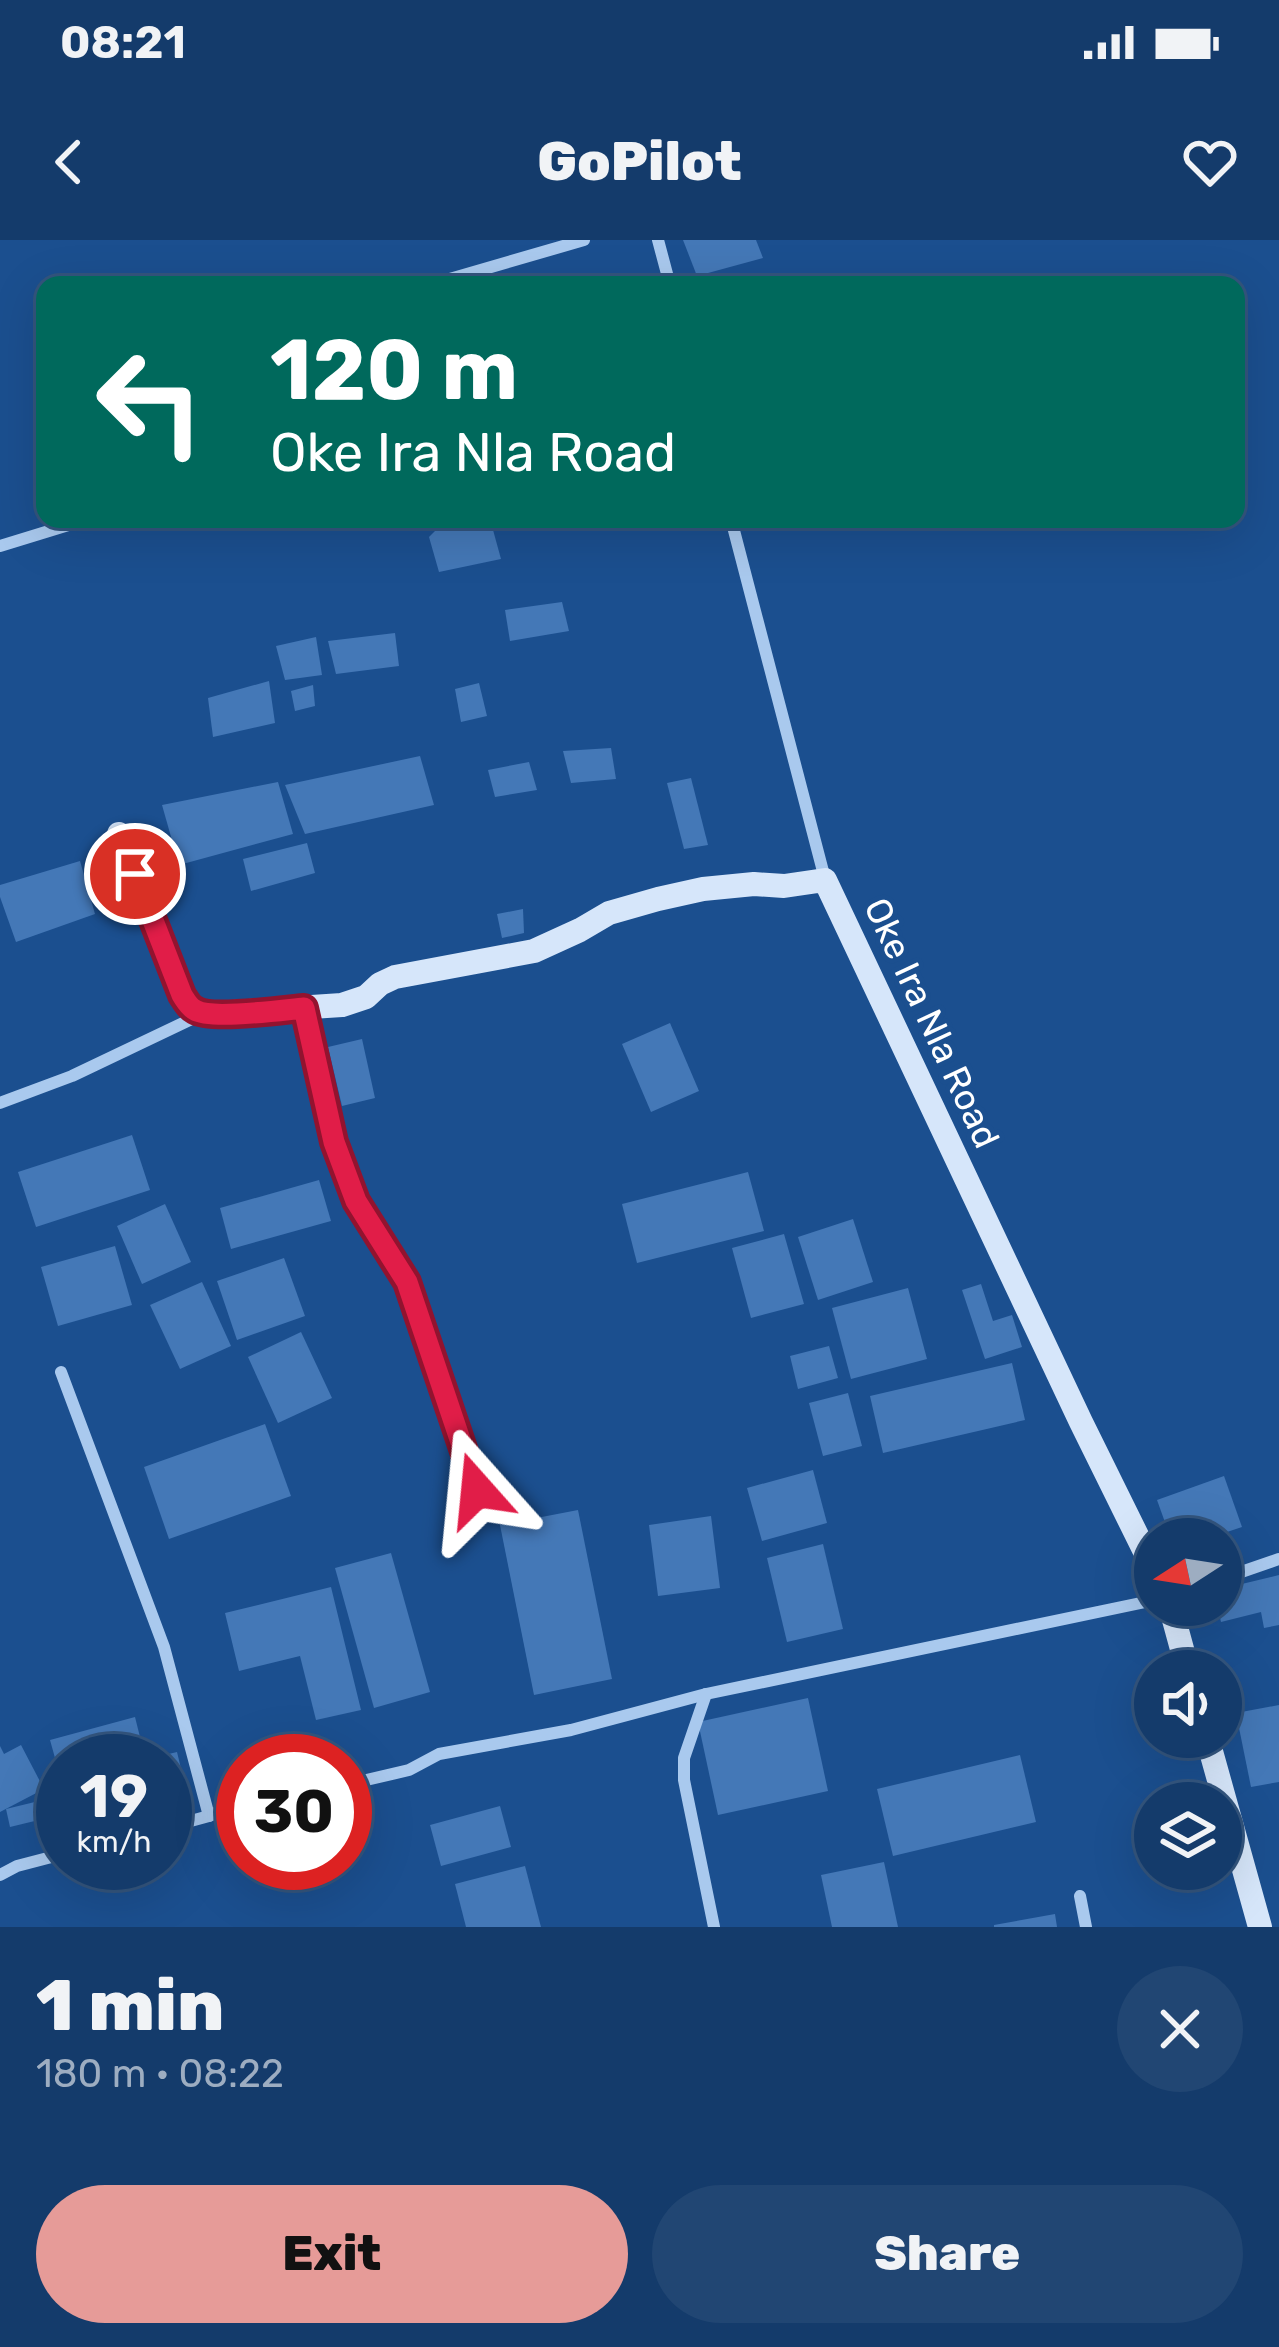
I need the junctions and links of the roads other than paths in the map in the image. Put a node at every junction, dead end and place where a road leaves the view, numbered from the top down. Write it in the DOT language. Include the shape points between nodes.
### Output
graph roads {
  1 [pos="584,240"];
  2 [pos="658,240"];
  3 [pos="460,276"];
  4 [pos="668,276"];
  5 [pos="59,528"];
  6 [pos="733,528"];
  7 [pos="0,546"];
  8 [pos="119,834"];
  9 [pos="825,880"];
  10 [pos="304,1008"];
  11 [pos="202,1014"];
  12 [pos="0,1103"];
  13 [pos="61,1372"];
  14 [pos="477,1490"];
  15 [pos="1134,1529"];
  16 [pos="1279,1558"];
  17 [pos="1242,1571"];
  18 [pos="1134,1604"];
  19 [pos="706,1694"];
  20 [pos="1213,1758"];
  21 [pos="372,1779"];
  22 [pos="216,1813"];
  23 [pos="209,1816"];
  24 [pos="192,1821"];
  25 [pos="36,1861"];
  26 [pos="0,1875"];
  27 [pos="1080,1896"];
  28 [pos="714,1927"];
  29 [pos="1086,1927"];
  30 [pos="1260,1927"];
  1 -- 3 [label="street"];
  2 -- 4 [label="street"];
  5 -- 7 [label="street"];
  6 -- 9 [label="street"];
  8 -- 11 [label="street" via="182,995"];
  9 -- 10 [label="street, Oke Ira Nla Road" via="658,899 609,913 534,951 395,977 366,997"];
  9 -- 15 [label="street, Oke Ira Nla Road"];
  10 -- 11 [label="street, Oke Ira Nla Road"];
  10 -- 14 [label="street" via="334,1142 356,1201 407,1282"];
  11 -- 12 [label="street"];
  13 -- 23 [label="street" via="164,1647"];
  16 -- 17 [label="street"];
  18 -- 19 [label="street"];
  19 -- 21 [label="street" via="439,1754"];
  19 -- 28 [label="street" via="684,1780"];
  20 -- 30 [label="street"];
  22 -- 23 [label="street"];
  23 -- 24 [label="street"];
  25 -- 26 [label="street"];
  27 -- 29 [label="street"];
}
